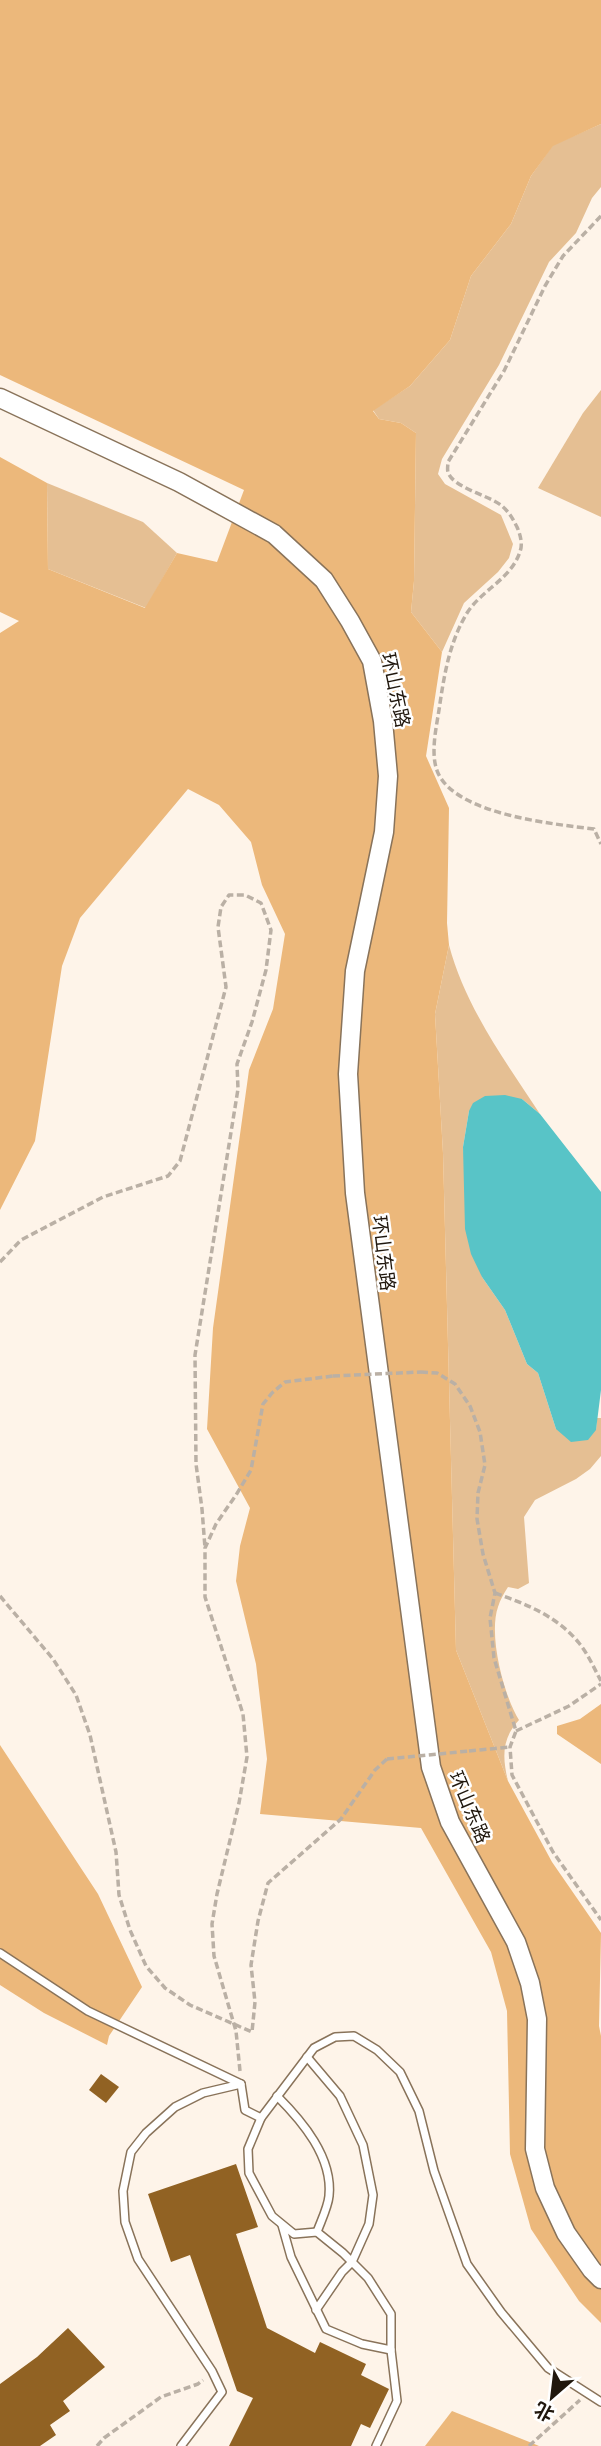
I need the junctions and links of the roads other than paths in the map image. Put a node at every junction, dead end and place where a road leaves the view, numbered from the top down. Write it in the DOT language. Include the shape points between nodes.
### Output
graph roads {
  1 [pos="0,398"];
  2 [pos="0,1952"];
  3 [pos="307,2057"];
  4 [pos="241,2084"];
  5 [pos="277,2096"];
  6 [pos="261,2118"];
  7 [pos="282,2224"];
  8 [pos="317,2232"];
  9 [pos="352,2262"];
  10 [pos="601,2279"];
  11 [pos="316,2310"];
  12 [pos="390,2350"];
  13 [pos="601,2402"];
  14 [pos="181,2446"];
  15 [pos="376,2446"];
  1 -- 10 [label="street, 环山东路" via="179,482 274,534 324,580 372,661 388,776 384,832 355,971 348,1074 355,1193 429,1754 450,1822 516,1942 530,1983 537,2019 534,2149 545,2188 566,2233"];
  2 -- 4 [label="lane" via="88,2011"];
  3 -- 5 [label="lane"];
  3 -- 9 [label="lane" via="340,2096 363,2145 373,2195 369,2224"];
  3 -- 13 [label="lane" via="335,2037 354,2036 400,2072 419,2111 434,2171 467,2264 548,2368"];
  4 -- 6 [label="lane" via="245,2110"];
  4 -- 14 [label="lane" via="203,2093 175,2107 146,2133 131,2152 123,2191 125,2222 138,2259 222,2392"];
  5 -- 6 [label="lane"];
  5 -- 8 [label="lane" via="314,2141 327,2171 329,2196"];
  6 -- 7 [label="lane" via="248,2149 249,2173 272,2216"];
  7 -- 8 [label="lane" via="294,2234"];
  7 -- 11 [label="lane" via="291,2257"];
  8 -- 9 [label="lane"];
  9 -- 11 [label="lane"];
  9 -- 12 [label="lane" via="391,2314"];
  11 -- 12 [label="lane" via="326,2329"];
  12 -- 15 [label="lane" via="397,2401"];
}
